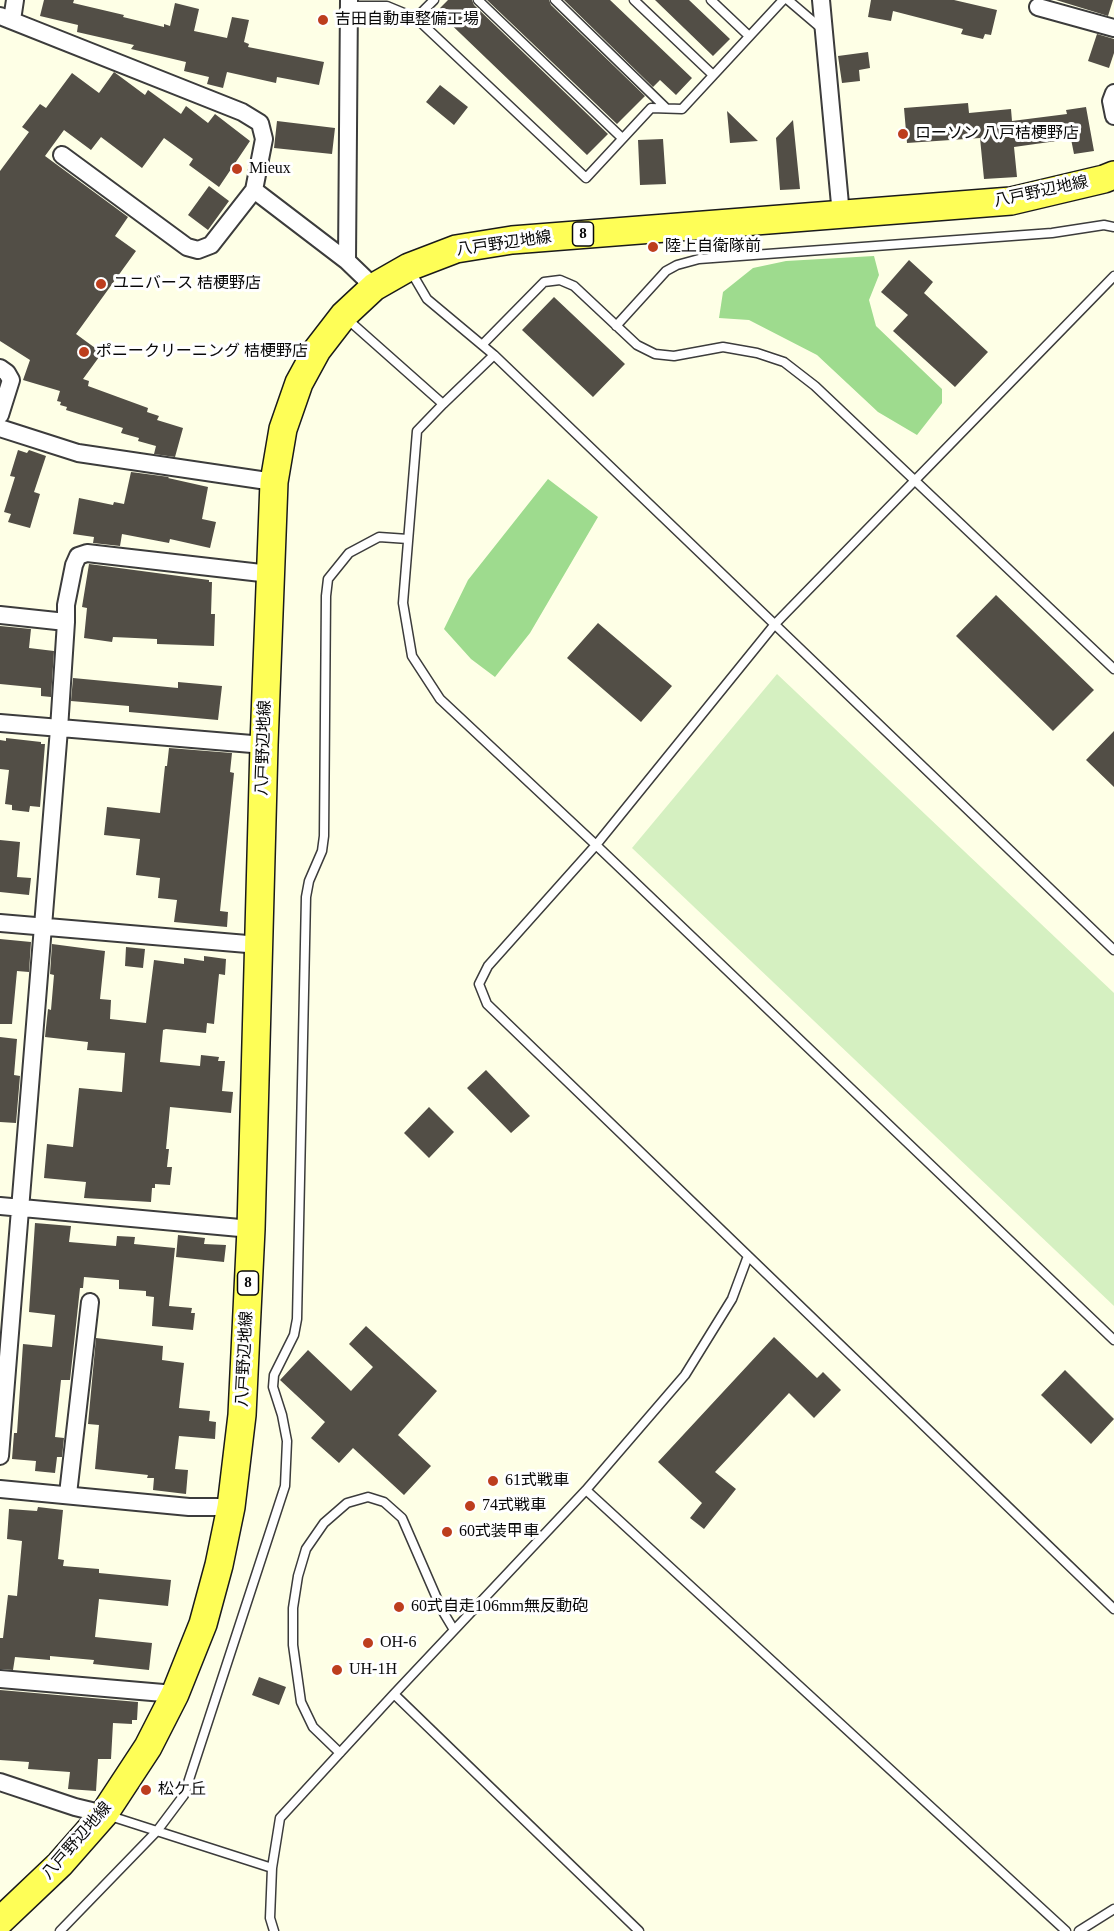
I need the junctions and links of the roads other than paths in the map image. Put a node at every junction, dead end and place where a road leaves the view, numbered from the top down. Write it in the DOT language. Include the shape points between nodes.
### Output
graph roads {
  1 [pos="15,0"];
  2 [pos="434,0"];
  3 [pos="478,0"];
  4 [pos="555,0"];
  5 [pos="634,0"];
  6 [pos="711,0"];
  7 [pos="783,0"];
  8 [pos="788,0"];
  9 [pos="820,0"];
  10 [pos="349,3"];
  11 [pos="1038,7"];
  12 [pos="6,18"];
  13 [pos="416,18"];
  14 [pos="1114,28"];
  15 [pos="825,31"];
  16 [pos="749,36"];
  17 [pos="713,75"];
  18 [pos="1114,93"];
  19 [pos="666,108"];
  20 [pos="1114,116"];
  21 [pos="622,138"];
  22 [pos="62,155"];
  23 [pos="1114,174"];
  24 [pos="254,190"];
  25 [pos="841,215"];
  26 [pos="1114,227"];
  27 [pos="347,261"];
  28 [pos="409,267"];
  29 [pos="1114,276"];
  30 [pos="374,287"];
  31 [pos="344,315"];
  32 [pos="616,326"];
  33 [pos="482,345"];
  34 [pos="494,355"];
  35 [pos="0,368"];
  36 [pos="443,404"];
  37 [pos="0,416"];
  38 [pos="0,428"];
  39 [pos="915,481"];
  40 [pos="274,482"];
  41 [pos="408,539"];
  42 [pos="270,574"];
  43 [pos="0,615"];
  44 [pos="66,622"];
  45 [pos="775,624"];
  46 [pos="1114,669"];
  47 [pos="0,723"];
  48 [pos="59,729"];
  49 [pos="264,745"];
  50 [pos="596,845"];
  51 [pos="0,923"];
  52 [pos="42,926"];
  53 [pos="259,945"];
  54 [pos="1114,950"];
  55 [pos="0,1206"];
  56 [pos="21,1208"];
  57 [pos="251,1228"];
  58 [pos="748,1256"];
  59 [pos="90,1302"];
  60 [pos="1114,1340"];
  61 [pos="0,1456"];
  62 [pos="0,1489"];
  63 [pos="586,1490"];
  64 [pos="68,1494"];
  65 [pos="231,1507"];
  66 [pos="1114,1609"];
  67 [pos="454,1630"];
  68 [pos="0,1678"];
  69 [pos="175,1694"];
  70 [pos="394,1694"];
  71 [pos="339,1754"];
  72 [pos="0,1782"];
  73 [pos="104,1814"];
  74 [pos="157,1831"];
  75 [pos="272,1868"];
  76 [pos="1114,1909"];
  77 [pos="0,1922"];
  78 [pos="60,1931"];
  79 [pos="274,1931"];
  80 [pos="639,1931"];
  81 [pos="1066,1931"];
  82 [pos="1079,1931"];
  1 -- 12 [label="street"];
  2 -- 13 [label="lane"];
  3 -- 21 [label="lane"];
  4 -- 19 [label="lane"];
  5 -- 17 [label="lane"];
  6 -- 16 [label="lane"];
  7 -- 16 [label="lane"];
  8 -- 15 [label="lane"];
  9 -- 15 [label="street"];
  10 -- 13 [label="lane" via="387,6"];
  10 -- 27 [label="street"];
  11 -- 14 [label="street"];
  12 -- 24 [label="street" via="242,112 260,123 264,139"];
  13 -- 21 [label="lane" via="586,178"];
  15 -- 25 [label="street"];
  16 -- 17 [label="lane"];
  17 -- 19 [label="lane" via="682,109"];
  18 -- 20 [label="street"];
  19 -- 21 [label="lane" via="651,108"];
  22 -- 24 [label="street" via="187,247 198,250 211,245"];
  23 -- 25 [label="main road, 八戸野辺地線 / 8" via="1011,201"];
  24 -- 27 [label="street"];
  25 -- 28 [label="main road, 八戸野辺地線 / 8" via="512,240 456,249"];
  26 -- 32 [label="lane" via="699,259 666,271"];
  27 -- 30 [label="street"];
  28 -- 30 [label="main road, 八戸野辺地線 / 8"];
  28 -- 33 [label="lane" via="427,299"];
  29 -- 39 [label="lane"];
  30 -- 31 [label="main road, 八戸野辺地線 / 8"];
  31 -- 36 [label="lane"];
  31 -- 40 [label="main road, 八戸野辺地線 / 8" via="298,383 283,429"];
  32 -- 33 [label="lane" via="574,286 560,279 544,282"];
  32 -- 39 [label="lane" via="637,345 655,354 675,356 723,346 784,362 815,386"];
  33 -- 34 [label="lane"];
  34 -- 36 [label="lane"];
  34 -- 45 [label="lane"];
  35 -- 37 [label="street" via="11,380"];
  36 -- 41 [label="lane" via="417,431"];
  38 -- 40 [label="street" via="78,453"];
  39 -- 45 [label="lane"];
  39 -- 46 [label="lane"];
  40 -- 42 [label="main road, 八戸野辺地線 / 8"];
  41 -- 50 [label="lane" via="403,603 412,656 440,699"];
  41 -- 74 [label="lane" via="379,537 364,543 349,553 328,579 324,836 306,897 297,1319 294,1335 274,1374 273,1387 287,1441 285,1486 184,1795"];
  42 -- 44 [label="street" via="87,553 78,556 74,565"];
  42 -- 49 [label="main road, 八戸野辺地線 / 8"];
  43 -- 44 [label="street"];
  44 -- 48 [label="street"];
  45 -- 50 [label="lane"];
  45 -- 54 [label="lane"];
  47 -- 48 [label="street"];
  48 -- 49 [label="street"];
  48 -- 52 [label="street"];
  49 -- 53 [label="main road, 八戸野辺地線 / 8"];
  50 -- 58 [label="lane" via="488,966 479,984 487,1004"];
  50 -- 60 [label="lane"];
  51 -- 52 [label="street"];
  52 -- 53 [label="street"];
  52 -- 56 [label="street"];
  53 -- 57 [label="main road, 八戸野辺地線 / 8"];
  55 -- 56 [label="street"];
  56 -- 57 [label="street"];
  56 -- 61 [label="street"];
  57 -- 65 [label="main road, 八戸野辺地線 / 8" via="242,1414"];
  58 -- 63 [label="lane" via="732,1299 685,1375"];
  58 -- 66 [label="lane"];
  59 -- 64 [label="street"];
  62 -- 64 [label="street"];
  63 -- 67 [label="lane"];
  63 -- 81 [label="lane"];
  64 -- 65 [label="street" via="189,1507"];
  65 -- 69 [label="main road, 八戸野辺地線 / 8" via="203,1624"];
  67 -- 70 [label="lane"];
  67 -- 71 [label="lane" via="402,1518 384,1503 368,1497 347,1503 324,1523 306,1549 298,1576 293,1644 301,1702 313,1727"];
  68 -- 69 [label="street"];
  69 -- 73 [label="main road, 八戸野辺地線 / 8" via="148,1746"];
  70 -- 71 [label="lane"];
  70 -- 80 [label="lane"];
  71 -- 75 [label="lane" via="280,1818"];
  72 -- 73 [label="street"];
  73 -- 74 [label="lane"];
  73 -- 77 [label="main road, 八戸野辺地線 / 8"];
  74 -- 75 [label="lane"];
  74 -- 78 [label="lane"];
  75 -- 79 [label="lane" via="270,1918"];
  76 -- 82 [label="lane"];
}
